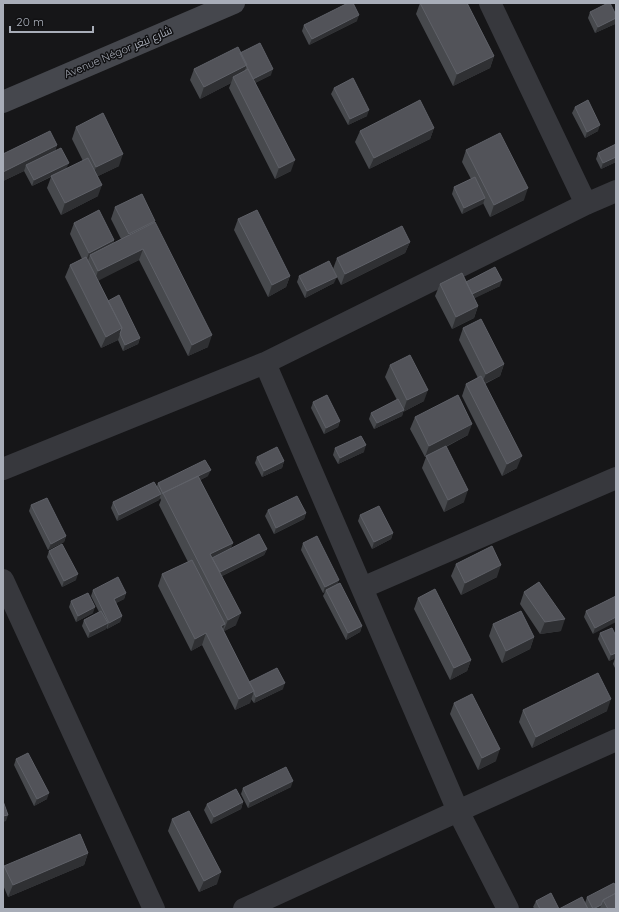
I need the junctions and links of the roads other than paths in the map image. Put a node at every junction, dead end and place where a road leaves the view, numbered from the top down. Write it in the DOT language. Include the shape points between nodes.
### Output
graph roads {
  1 [pos="234,3"];
  2 [pos="490,3"];
  3 [pos="3,102"];
  4 [pos="616,191"];
  5 [pos="586,204"];
  6 [pos="265,363"];
  7 [pos="3,469"];
  8 [pos="616,478"];
  9 [pos="3,580"];
  10 [pos="362,588"];
  11 [pos="616,740"];
  12 [pos="458,811"];
  13 [pos="154,909"];
  14 [pos="244,909"];
  15 [pos="508,909"];
  1 -- 3 [label="main road, Avenue Négor شارع نيغر"];
  2 -- 5 [label="street"];
  4 -- 5 [label="street"];
  5 -- 6 [label="street"];
  6 -- 7 [label="street"];
  6 -- 10 [label="street"];
  8 -- 10 [label="street"];
  9 -- 13 [label="street"];
  10 -- 12 [label="street"];
  11 -- 12 [label="street"];
  12 -- 14 [label="street"];
  12 -- 15 [label="street"];
}
